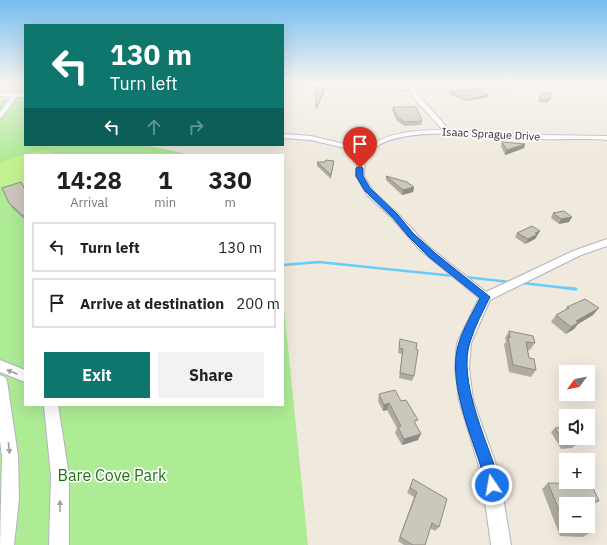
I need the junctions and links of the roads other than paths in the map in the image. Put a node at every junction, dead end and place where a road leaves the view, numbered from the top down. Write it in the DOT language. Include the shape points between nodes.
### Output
graph roads {
  1 [pos="427,108"];
  2 [pos="446,130"];
  3 [pos="284,136"];
  4 [pos="607,138"];
  5 [pos="365,151"];
  6 [pos="607,242"];
  7 [pos="485,297"];
  8 [pos="0,366"];
  9 [pos="24,376"];
  10 [pos="0,381"];
  11 [pos="51,406"];
  12 [pos="4,545"];
  13 [pos="59,545"];
  14 [pos="501,545"];
  1 -- 2 [label="street" via="438,118"];
  2 -- 4 [label="street, Isaac Sprague Drive" via="541,137"];
  2 -- 5 [label="street, Isaac Sprague Drive" via="395,137"];
  3 -- 5 [label="street" via="311,138"];
  5 -- 7 [label="street" via="361,157 359,172 368,190 424,248"];
  6 -- 7 [label="street" via="577,253"];
  7 -- 14 [label="street" via="464,343 462,368 466,400 490,473"];
  9 -- 8 [label="street, one-way"];
  10 -- 12 [label="street, one-way" via="10,456 10,499"];
  13 -- 11 [label="street, one-way" via="60,476"];
}
